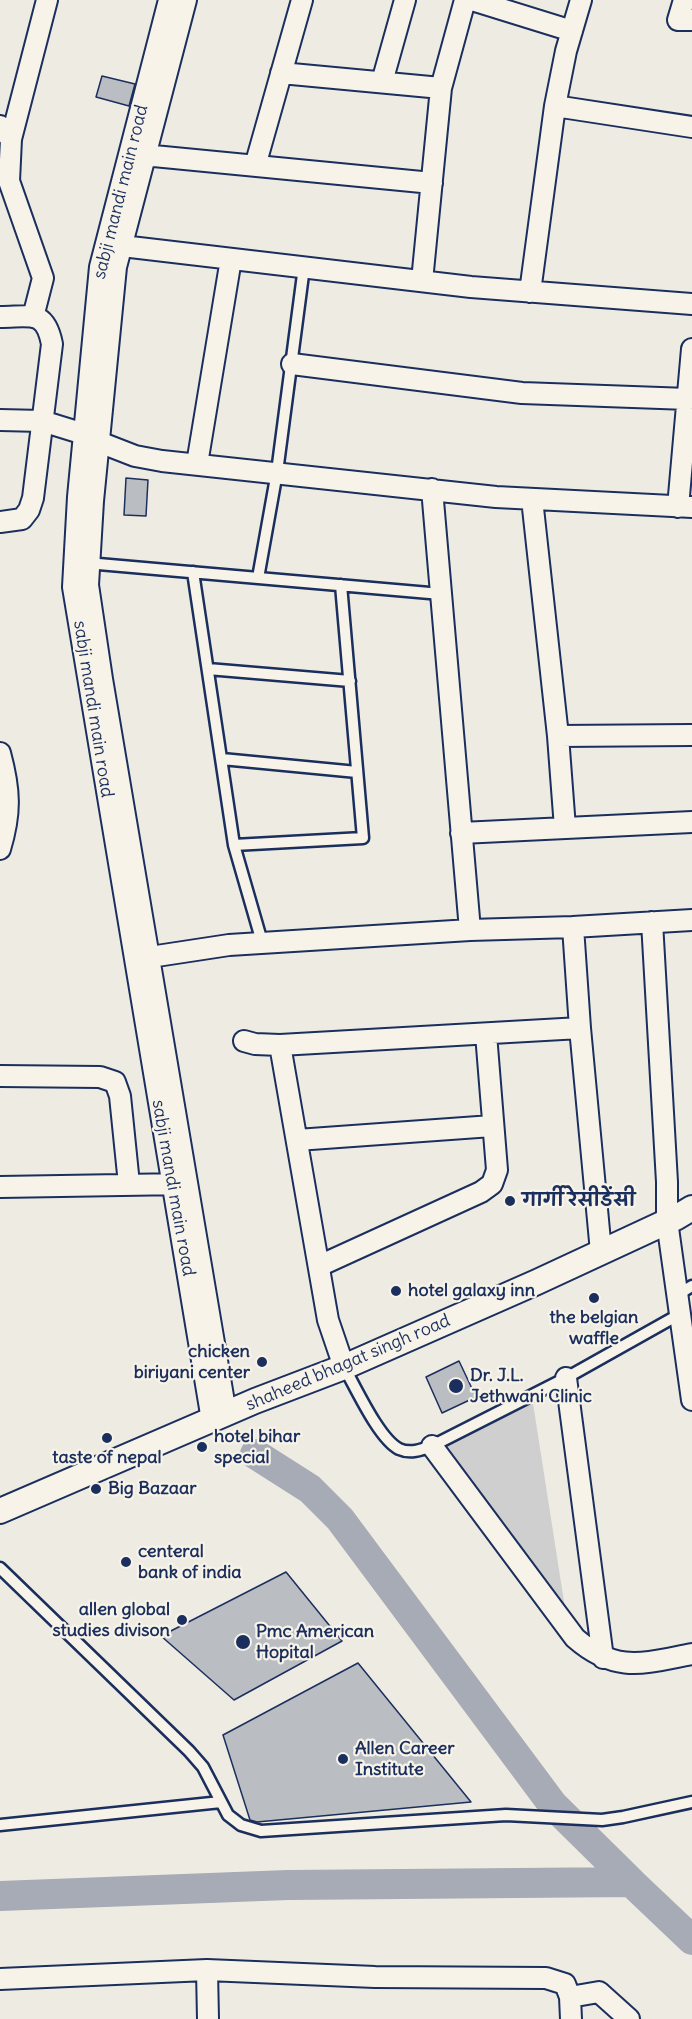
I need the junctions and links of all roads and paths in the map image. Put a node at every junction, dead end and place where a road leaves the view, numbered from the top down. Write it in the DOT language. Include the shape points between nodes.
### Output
graph roads {
  1 [pos="47,0"];
  2 [pos="169,0"];
  3 [pos="186,0"];
  4 [pos="302,0"];
  5 [pos="405,0"];
  6 [pos="465,0"];
  7 [pos="472,0"];
  8 [pos="581,0"];
  9 [pos="684,0"];
  10 [pos="692,20"];
  11 [pos="572,31"];
  12 [pos="281,73"];
  13 [pos="382,82"];
  14 [pos="441,87"];
  15 [pos="555,106"];
  16 [pos="692,127"];
  17 [pos="6,132"];
  18 [pos="137,154"];
  19 [pos="255,166"];
  20 [pos="432,183"];
  21 [pos="114,243"];
  22 [pos="231,259"];
  23 [pos="304,267"];
  24 [pos="422,281"];
  25 [pos="530,291"];
  26 [pos="692,304"];
  27 [pos="0,317"];
  28 [pos="33,317"];
  29 [pos="692,349"];
  30 [pos="291,364"];
  31 [pos="688,399"];
  32 [pos="0,420"];
  33 [pos="42,421"];
  34 [pos="91,438"];
  35 [pos="197,464"];
  36 [pos="278,472"];
  37 [pos="432,489"];
  38 [pos="532,499"];
  39 [pos="685,507"];
  40 [pos="0,522"];
  41 [pos="82,563"];
  42 [pos="193,572"];
  43 [pos="258,578"];
  44 [pos="341,585"];
  45 [pos="441,594"];
  46 [pos="208,669"];
  47 [pos="350,681"];
  48 [pos="692,735"];
  49 [pos="558,736"];
  50 [pos="0,753"];
  51 [pos="222,759"];
  52 [pos="357,771"];
  53 [pos="4,791"];
  54 [pos="692,822"];
  55 [pos="565,828"];
  56 [pos="461,833"];
  57 [pos="234,844"];
  58 [pos="0,849"];
  59 [pos="692,920"];
  60 [pos="652,922"];
  61 [pos="573,927"];
  62 [pos="470,930"];
  63 [pos="262,942"];
  64 [pos="142,959"];
  65 [pos="580,1028"];
  66 [pos="486,1034"];
  67 [pos="244,1041"];
  68 [pos="280,1044"];
  69 [pos="0,1076"];
  70 [pos="492,1126"];
  71 [pos="297,1140"];
  72 [pos="129,1184"];
  73 [pos="180,1184"];
  74 [pos="0,1187"];
  75 [pos="692,1208"];
  76 [pos="667,1221"];
  77 [pos="601,1252"];
  78 [pos="319,1266"];
  79 [pos="683,1298"];
  80 [pos="344,1367"];
  81 [pos="566,1378"];
  82 [pos="692,1400"];
  83 [pos="219,1417"];
  84 [pos="432,1446"];
  85 [pos="0,1511"];
  86 [pos="0,1568"];
  87 [pos="692,1654"];
  88 [pos="603,1658"];
  89 [pos="221,1802"];
  90 [pos="692,1802"];
  91 [pos="0,1825"];
  92 [pos="207,1970"];
  93 [pos="0,1979"];
  94 [pos="570,1997"];
  95 [pos="208,2019"];
  96 [pos="571,2019"];
  97 [pos="629,2019"];
  1 -- 17 [label="street"];
  2 -- 18 [label="street, sabji mandi main road"];
  3 -- 18 [label="street"];
  4 -- 12 [label="street"];
  5 -- 13 [label="street"];
  6 -- 14 [label="street"];
  7 -- 11 [label="street"];
  8 -- 11 [label="street"];
  9 -- 10 [label="street" via="678,20"];
  11 -- 15 [label="street"];
  12 -- 13 [label="street"];
  12 -- 19 [label="street"];
  13 -- 14 [label="street"];
  14 -- 20 [label="street"];
  15 -- 16 [label="street"];
  15 -- 25 [label="street"];
  17 -- 28 [label="street" via="9,181 43,278"];
  18 -- 19 [label="street"];
  18 -- 21 [label="street, sabji mandi main road"];
  19 -- 20 [label="street"];
  20 -- 24 [label="street"];
  21 -- 22 [label="street"];
  21 -- 34 [label="street, sabji mandi main road" via="100,267"];
  22 -- 23 [label="street"];
  22 -- 35 [label="street"];
  23 -- 24 [label="street"];
  23 -- 30 [label="lane"];
  24 -- 25 [label="street"];
  25 -- 26 [label="street"];
  27 -- 28 [label="street"];
  28 -- 33 [label="street" via="42,319 49,327 52,344"];
  29 -- 31 [label="street"];
  30 -- 31 [label="street" via="522,393"];
  30 -- 36 [label="lane"];
  31 -- 39 [label="street"];
  32 -- 33 [label="street"];
  33 -- 34 [label="street"];
  33 -- 40 [label="street" via="29,510 22,519"];
  34 -- 35 [label="street" via="135,456"];
  34 -- 41 [label="street, sabji mandi main road"];
  35 -- 36 [label="street"];
  36 -- 37 [label="street"];
  36 -- 43 [label="lane"];
  37 -- 38 [label="street"];
  37 -- 45 [label="street"];
  38 -- 39 [label="street"];
  38 -- 49 [label="street"];
  41 -- 42 [label="lane"];
  41 -- 64 [label="street, sabji mandi main road" via="74,587"];
  42 -- 43 [label="lane"];
  42 -- 46 [label="lane"];
  43 -- 44 [label="lane"];
  44 -- 45 [label="lane"];
  44 -- 47 [label="lane"];
  45 -- 56 [label="street"];
  46 -- 47 [label="lane"];
  46 -- 51 [label="lane"];
  47 -- 52 [label="lane"];
  48 -- 49 [label="street"];
  49 -- 55 [label="street"];
  50 -- 53 [label="street"];
  51 -- 52 [label="lane"];
  51 -- 57 [label="lane"];
  52 -- 57 [label="lane" via="363,838"];
  53 -- 58 [label="street" via="7,825"];
  54 -- 55 [label="street"];
  55 -- 56 [label="street"];
  56 -- 62 [label="street"];
  57 -- 63 [label="lane"];
  59 -- 60 [label="street"];
  60 -- 61 [label="street"];
  60 -- 76 [label="street"];
  61 -- 62 [label="street"];
  61 -- 65 [label="street"];
  62 -- 63 [label="street"];
  63 -- 64 [label="street"];
  64 -- 73 [label="street, sabji mandi main road"];
  65 -- 66 [label="street"];
  65 -- 77 [label="street"];
  66 -- 68 [label="street"];
  66 -- 70 [label="street"];
  67 -- 68 [label="street"];
  68 -- 71 [label="street"];
  69 -- 72 [label="street" via="100,1077 115,1082 120,1096"];
  70 -- 71 [label="street"];
  70 -- 78 [label="street" via="497,1170 492,1184"];
  71 -- 78 [label="street"];
  72 -- 73 [label="street"];
  72 -- 74 [label="street"];
  73 -- 83 [label="street, sabji mandi main road"];
  75 -- 76 [label="street, shaheed bhagat singh road"];
  76 -- 77 [label="street, shaheed bhagat singh road"];
  76 -- 79 [label="street"];
  77 -- 80 [label="street, shaheed bhagat singh road"];
  78 -- 80 [label="street" via="328,1320"];
  79 -- 81 [label="lane"];
  79 -- 82 [label="street"];
  80 -- 83 [label="street, shaheed bhagat singh road"];
  80 -- 84 [label="lane" via="390,1442 401,1450 416,1452"];
  81 -- 84 [label="lane"];
  81 -- 88 [label="street"];
  83 -- 85 [label="street, shaheed bhagat singh road"];
  84 -- 88 [label="street" via="575,1638"];
  86 -- 89 [label="lane" via="189,1751 203,1767"];
  87 -- 88 [label="street" via="645,1663"];
  89 -- 90 [label="lane" via="228,1815 241,1825 261,1831 506,1815 602,1820"];
  89 -- 91 [label="lane"];
  92 -- 93 [label="street"];
  92 -- 94 [label="street" via="375,1977 546,1978 565,1984"];
  92 -- 95 [label="street"];
  94 -- 96 [label="street"];
  94 -- 97 [label="street" via="599,1992"];
}
